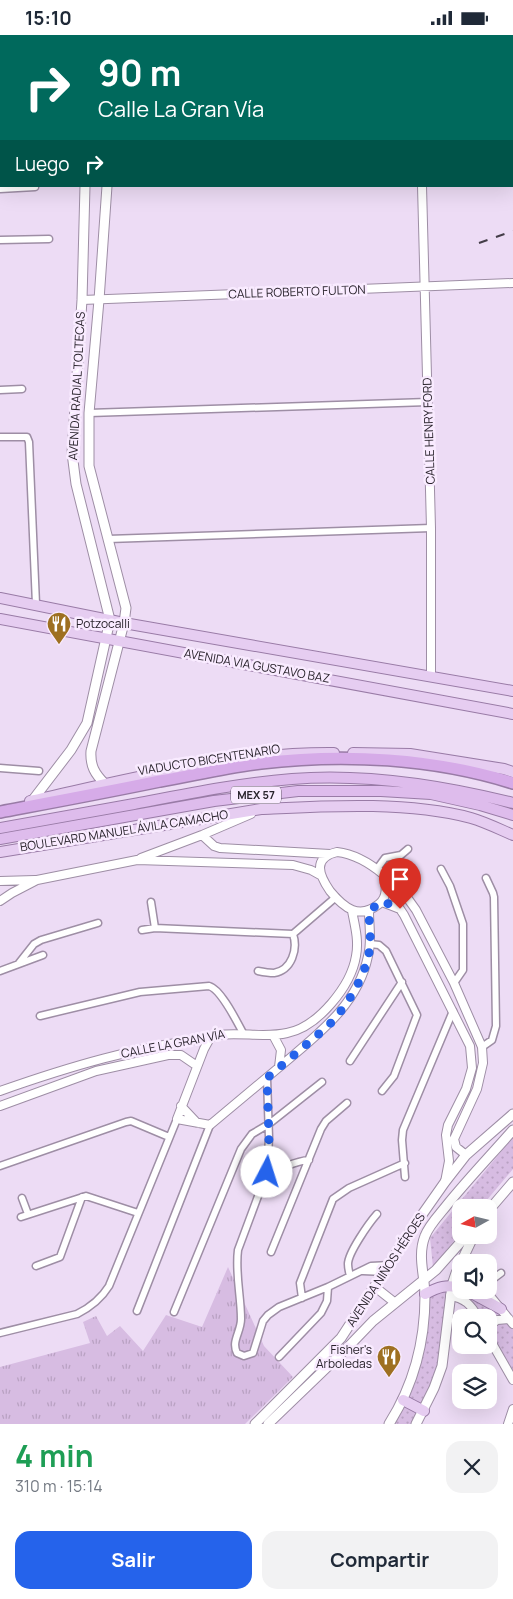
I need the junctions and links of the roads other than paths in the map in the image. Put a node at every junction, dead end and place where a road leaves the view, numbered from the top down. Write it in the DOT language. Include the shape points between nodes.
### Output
graph roads {
  1 [pos="35,187"];
  2 [pos="85,187"];
  3 [pos="107,187"];
  4 [pos="422,187"];
  5 [pos="0,189"];
  6 [pos="49,239"];
  7 [pos="0,241"];
  8 [pos="513,283"];
  9 [pos="425,287"];
  10 [pos="100,299"];
  11 [pos="82,300"];
  12 [pos="22,389"];
  13 [pos="0,390"];
  14 [pos="428,402"];
  15 [pos="89,413"];
  16 [pos="0,437"];
  17 [pos="431,528"];
  18 [pos="108,539"];
  19 [pos="0,598"];
  20 [pos="36,604"];
  21 [pos="0,619"];
  22 [pos="110,620"];
  23 [pos="124,623"];
  24 [pos="106,639"];
  25 [pos="119,641"];
  26 [pos="431,676"];
  27 [pos="513,691"];
  28 [pos="513,714"];
  29 [pos="0,768"];
  30 [pos="39,771"];
  31 [pos="513,772"];
  32 [pos="513,783"];
  33 [pos="105,784"];
  34 [pos="32,801"];
  35 [pos="513,803"];
  36 [pos="0,807"];
  37 [pos="261,809"];
  38 [pos="0,812"];
  39 [pos="513,815"];
  40 [pos="0,828"];
  41 [pos="202,835"];
  42 [pos="513,835"];
  43 [pos="0,839"];
  44 [pos="408,849"];
  45 [pos="0,852"];
  46 [pos="330,854"];
  47 [pos="137,860"];
  48 [pos="377,869"];
  49 [pos="441,869"];
  50 [pos="320,875"];
  51 [pos="384,875"];
  52 [pos="486,878"];
  53 [pos="37,880"];
  54 [pos="0,881"];
  55 [pos="336,897"];
  56 [pos="0,901"];
  57 [pos="382,901"];
  58 [pos="151,902"];
  59 [pos="352,911"];
  60 [pos="369,911"];
  61 [pos="98,923"];
  62 [pos="155,928"];
  63 [pos="142,931"];
  64 [pos="293,935"];
  65 [pos="370,944"];
  66 [pos="44,955"];
  67 [pos="19,963"];
  68 [pos="0,971"];
  69 [pos="258,971"];
  70 [pos="402,982"];
  71 [pos="454,983"];
  72 [pos="453,1011"];
  73 [pos="40,1016"];
  74 [pos="243,1033"];
  75 [pos="273,1035"];
  76 [pos="210,1038"];
  77 [pos="482,1047"];
  78 [pos="350,1061"];
  79 [pos="197,1066"];
  80 [pos="279,1067"];
  81 [pos="267,1078"];
  82 [pos="322,1082"];
  83 [pos="0,1091"];
  84 [pos="382,1091"];
  85 [pos="347,1103"];
  86 [pos="0,1106"];
  87 [pos="181,1106"];
  88 [pos="513,1114"];
  89 [pos="177,1119"];
  90 [pos="197,1123"];
  91 [pos="210,1125"];
  92 [pos="269,1125"];
  93 [pos="513,1130"];
  94 [pos="170,1137"];
  95 [pos="456,1147"];
  96 [pos="448,1152"];
  97 [pos="466,1155"];
  98 [pos="308,1160"];
  99 [pos="405,1163"];
  100 [pos="0,1167"];
  101 [pos="267,1172"];
  102 [pos="405,1177"];
  103 [pos="445,1182"];
  104 [pos="513,1182"];
  105 [pos="82,1197"];
  106 [pos="22,1198"];
  107 [pos="498,1200"];
  108 [pos="138,1213"];
  109 [pos="28,1214"];
  110 [pos="377,1214"];
  111 [pos="21,1217"];
  112 [pos="459,1244"];
  113 [pos="271,1252"];
  114 [pos="36,1266"];
  115 [pos="387,1268"];
  116 [pos="501,1273"];
  117 [pos="350,1276"];
  118 [pos="497,1276"];
  119 [pos="424,1280"];
  120 [pos="328,1287"];
  121 [pos="375,1287"];
  122 [pos="452,1287"];
  123 [pos="452,1293"];
  124 [pos="425,1294"];
  125 [pos="450,1296"];
  126 [pos="302,1298"];
  127 [pos="482,1299"];
  128 [pos="492,1299"];
  129 [pos="394,1302"];
  130 [pos="474,1309"];
  131 [pos="500,1309"];
  132 [pos="137,1311"];
  133 [pos="174,1312"];
  134 [pos="497,1320"];
  135 [pos="511,1322"];
  136 [pos="0,1333"];
  137 [pos="497,1350"];
  138 [pos="279,1357"];
  139 [pos="511,1370"];
  140 [pos="513,1380"];
  141 [pos="403,1400"];
  142 [pos="513,1409"];
  143 [pos="424,1411"];
  144 [pos="255,1424"];
  145 [pos="268,1424"];
  146 [pos="389,1424"];
  147 [pos="416,1424"];
  148 [pos="508,1424"];
  1 -- 5 [label="street"];
  2 -- 11 [label="main road, AVENIDA RADIAL TOLTECAS"];
  3 -- 10 [label="main road, AVENIDA RADIAL TOLTECAS"];
  4 -- 9 [label="street, CALLE HENRY FORD"];
  6 -- 7 [label="street"];
  8 -- 9 [label="street, CALLE ROBERTO FULTON"];
  9 -- 10 [label="street, CALLE ROBERTO FULTON"];
  9 -- 14 [label="street, CALLE HENRY FORD"];
  10 -- 11 [label="street, CALLE ROBERTO FULTON"];
  10 -- 15 [label="main road, AVENIDA RADIAL TOLTECAS"];
  11 -- 22 [label="main road, AVENIDA RADIAL TOLTECAS" via="73,469"];
  12 -- 13 [label="street"];
  14 -- 15 [label="street"];
  14 -- 17 [label="street, CALLE HENRY FORD"];
  15 -- 18 [label="main road, AVENIDA RADIAL TOLTECAS" via="89,467"];
  16 -- 20 [label="street" via="27,437 29,442"];
  17 -- 18 [label="street"];
  17 -- 26 [label="street, CALLE HENRY FORD"];
  18 -- 23 [label="main road, AVENIDA RADIAL TOLTECAS" via="126,603"];
  19 -- 20 [label="main road, AVENIDA VIA GUSTAVO BAZ"];
  20 -- 22 [label="main road, AVENIDA VIA GUSTAVO BAZ"];
  21 -- 24 [label="main road, AVENIDA VIA GUSTAVO BAZ"];
  22 -- 23 [label="main road, AVENIDA VIA GUSTAVO BAZ"];
  22 -- 24 [label="main road, AVENIDA RADIAL TOLTECAS"];
  23 -- 25 [label="main road, AVENIDA RADIAL TOLTECAS"];
  23 -- 26 [label="main road, AVENIDA VIA GUSTAVO BAZ"];
  24 -- 25 [label="main road, AVENIDA VIA GUSTAVO BAZ"];
  24 -- 34 [label="main road, AVENIDA RADIAL TOLTECAS" via="87,723"];
  25 -- 28 [label="main road, AVENIDA VIA GUSTAVO BAZ"];
  25 -- 33 [label="main road, AVENIDA RADIAL TOLTECAS" via="90,760"];
  26 -- 27 [label="main road, AVENIDA VIA GUSTAVO BAZ"];
  29 -- 30 [label="street"];
  31 -- 33 [label="main road" via="410,753 317,753 245,758"];
  32 -- 38 [label="highway, VIADUCTO BICENTENARIO" via="465,771 401,761 302,760 239,767"];
  33 -- 34 [label="main road"];
  34 -- 36 [label="main road"];
  35 -- 40 [label="highway, BOULEVARD MANUEL ÁVILA CAMACHO / MEX 57" via="405,781 293,779 232,786"];
  37 -- 41 [label="street"];
  37 -- 42 [label="main road, BOULEVARD MANUEL ÁVILA CAMACHO" via="394,807 440,811 473,818"];
  37 -- 45 [label="main road, BOULEVARD MANUEL ÁVILA CAMACHO"];
  39 -- 43 [label="highway, BOULEVARD MANUEL ÁVILA CAMACHO / MEX 57" via="431,794 298,791 214,801"];
  41 -- 46 [label="street" via="208,843 220,848"];
  41 -- 47 [label="street"];
  44 -- 48 [label="street" via="399,856 385,858"];
  46 -- 48 [label="street" via="350,855"];
  46 -- 50 [label="street" via="322,862"];
  47 -- 50 [label="street" via="293,865"];
  47 -- 53 [label="street"];
  48 -- 51 [label="street"];
  49 -- 71 [label="street" via="463,924 464,970"];
  50 -- 55 [label="street"];
  51 -- 57 [label="street" via="386,890"];
  51 -- 71 [label="street" via="409,898"];
  52 -- 77 [label="street" via="494,897 496,1026 492,1039"];
  53 -- 54 [label="street"];
  53 -- 56 [label="street"];
  55 -- 59 [label="street"];
  55 -- 64 [label="street"];
  57 -- 60 [label="street"];
  57 -- 72 [label="street" via="400,909 404,915"];
  58 -- 62 [label="street"];
  59 -- 60 [label="street"];
  59 -- 75 [label="street, CALLE LA GRAN VÍA" via="358,947 347,980 317,1019 298,1030"];
  60 -- 65 [label="street"];
  61 -- 67 [label="street" via="41,940"];
  62 -- 63 [label="street"];
  62 -- 64 [label="street"];
  64 -- 69 [label="street" via="295,951 285,967 276,973"];
  65 -- 70 [label="street" via="379,945 386,951"];
  65 -- 80 [label="street" via="363,974 337,1017"];
  66 -- 67 [label="street"];
  67 -- 68 [label="street"];
  70 -- 78 [label="street"];
  70 -- 84 [label="street" via="417,1018 394,1076"];
  71 -- 77 [label="street"];
  72 -- 96 [label="street" via="470,1046 472,1068 466,1089 448,1125 445,1140"];
  72 -- 99 [label="street" via="406,1121 402,1140"];
  73 -- 74 [label="street" via="147,991 209,986 215,988"];
  74 -- 75 [label="street, CALLE LA GRAN VÍA"];
  74 -- 76 [label="street, CALLE LA GRAN VÍA"];
  75 -- 80 [label="street" via="281,1050"];
  76 -- 79 [label="street"];
  76 -- 83 [label="street, CALLE LA GRAN VÍA" via="93,1060"];
  77 -- 95 [label="street" via="483,1063 477,1089 455,1135"];
  79 -- 86 [label="street, CALLE LA GRAN VÍA" via="181,1055 168,1055 96,1071"];
  79 -- 87 [label="street"];
  80 -- 81 [label="street"];
  81 -- 91 [label="street"];
  81 -- 92 [label="street"];
  82 -- 92 [label="street"];
  85 -- 98 [label="street" via="323,1125"];
  87 -- 89 [label="street"];
  87 -- 90 [label="street"];
  88 -- 97 [label="main road, AVENIDA NIÑOS HÉROES"];
  89 -- 90 [label="street"];
  89 -- 94 [label="street"];
  90 -- 91 [label="street"];
  91 -- 132 [label="street"];
  92 -- 101 [label="street"];
  92 -- 133 [label="street" via="252,1134 241,1149"];
  93 -- 119 [label="main road" via="425,1233 421,1256"];
  94 -- 100 [label="street" via="131,1121"];
  94 -- 108 [label="street"];
  95 -- 96 [label="street"];
  95 -- 97 [label="street"];
  96 -- 103 [label="street"];
  97 -- 103 [label="main road, AVENIDA NIÑOS HÉROES"];
  98 -- 101 [label="street"];
  98 -- 113 [label="street"];
  99 -- 102 [label="street"];
  99 -- 126 [label="street" via="349,1187 334,1199 300,1283"];
  101 -- 126 [label="street" via="238,1249 236,1262 241,1320 235,1342 237,1353 244,1356 253,1353 260,1328 268,1315"];
  103 -- 115 [label="main road, AVENIDA NIÑOS HÉROES"];
  104 -- 107 [label="main road"];
  105 -- 108 [label="street" via="92,1197"];
  105 -- 109 [label="street"];
  105 -- 114 [label="street" via="60,1257"];
  106 -- 109 [label="street"];
  108 -- 136 [label="street" via="109,1286 95,1303 77,1314"];
  109 -- 111 [label="street"];
  110 -- 117 [label="street" via="349,1259"];
  112 -- 119 [label="main road, AVENIDA NIÑOS HÉROES"];
  115 -- 117 [label="street" via="371,1266"];
  115 -- 121 [label="main road, AVENIDA NIÑOS HÉROES"];
  116 -- 118 [label="street"];
  117 -- 120 [label="street"];
  119 -- 124 [label="main road"];
  119 -- 129 [label="main road, AVENIDA NIÑOS HÉROES"];
  120 -- 126 [label="street"];
  120 -- 138 [label="street" via="327,1301 321,1313"];
  121 -- 129 [label="street"];
  121 -- 144 [label="main road, AVENIDA NIÑOS HÉROES" via="341,1338"];
  122 -- 124 [label="main road" via="440,1286"];
  123 -- 125 [label="main road"];
  124 -- 141 [label="main road" via="420,1345"];
  125 -- 130 [label="street" via="464,1299"];
  125 -- 143 [label="main road" via="442,1366"];
  127 -- 131 [label="main road"];
  128 -- 131 [label="street"];
  129 -- 145 [label="main road, AVENIDA NIÑOS HÉROES"];
  131 -- 135 [label="street"];
  134 -- 135 [label="street"];
  137 -- 139 [label="street"];
  139 -- 140 [label="street"];
  141 -- 143 [label="main road"];
  141 -- 146 [label="main road"];
  142 -- 148 [label="street"];
  143 -- 147 [label="main road"];
}
